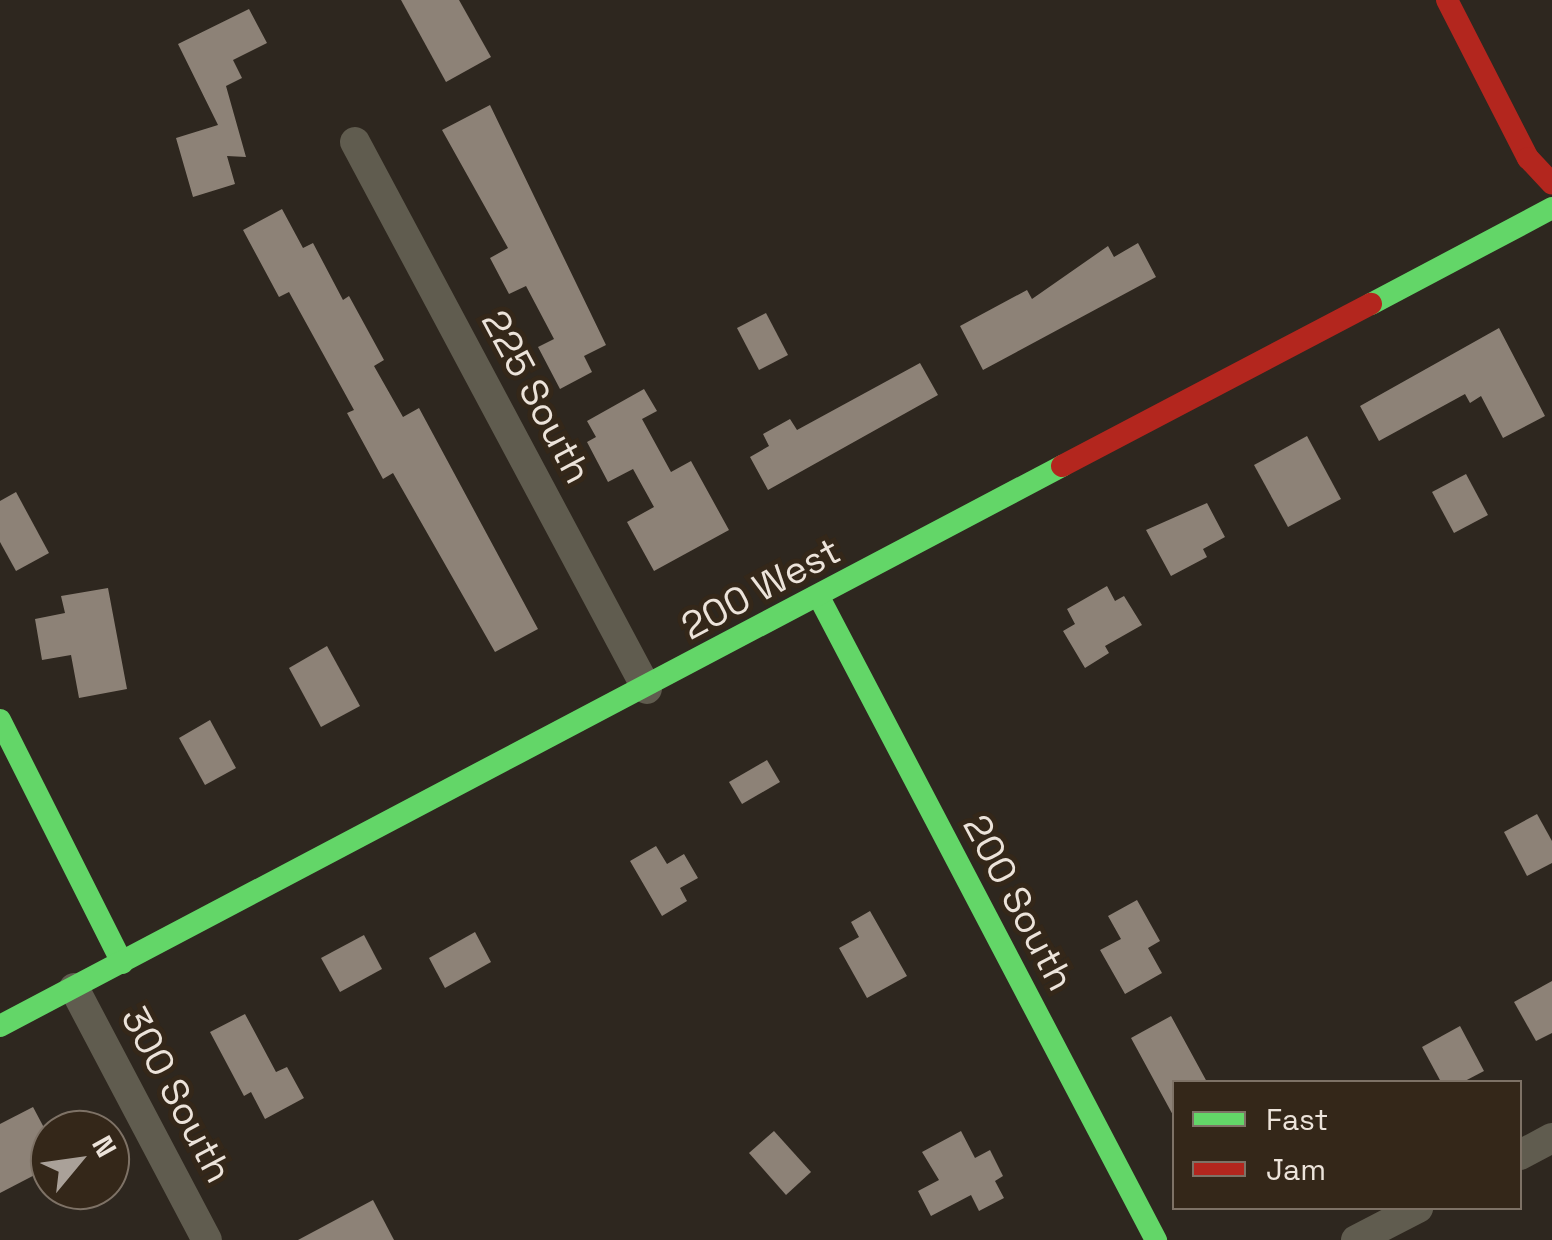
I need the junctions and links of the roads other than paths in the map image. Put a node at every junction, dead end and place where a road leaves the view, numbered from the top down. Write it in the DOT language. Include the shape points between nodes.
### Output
graph roads {
  1 [pos="1447,0"];
  2 [pos="355,142"];
  3 [pos="1552,184"];
  4 [pos="1552,208"];
  5 [pos="820,598"];
  6 [pos="646,690"];
  7 [pos="0,720"];
  8 [pos="122,963"];
  9 [pos="74,988"];
  10 [pos="0,1026"];
  11 [pos="1552,1138"];
  12 [pos="1522,1154"];
  13 [pos="1414,1210"];
  14 [pos="208,1240"];
  15 [pos="1156,1240"];
  16 [pos="1356,1240"];
  1 -- 3 [label="street" via="1528,158"];
  2 -- 6 [label="street, 225 South"];
  4 -- 5 [label="street, 200 West"];
  5 -- 6 [label="street, 200 West"];
  5 -- 15 [label="street, 200 South"];
  6 -- 8 [label="street, 200 West"];
  7 -- 8 [label="street, 300 South"];
  8 -- 9 [label="street, 200 West"];
  9 -- 10 [label="street, 200 West"];
  9 -- 14 [label="street, 300 South"];
  11 -- 12 [label="street"];
  13 -- 16 [label="street"];
}
